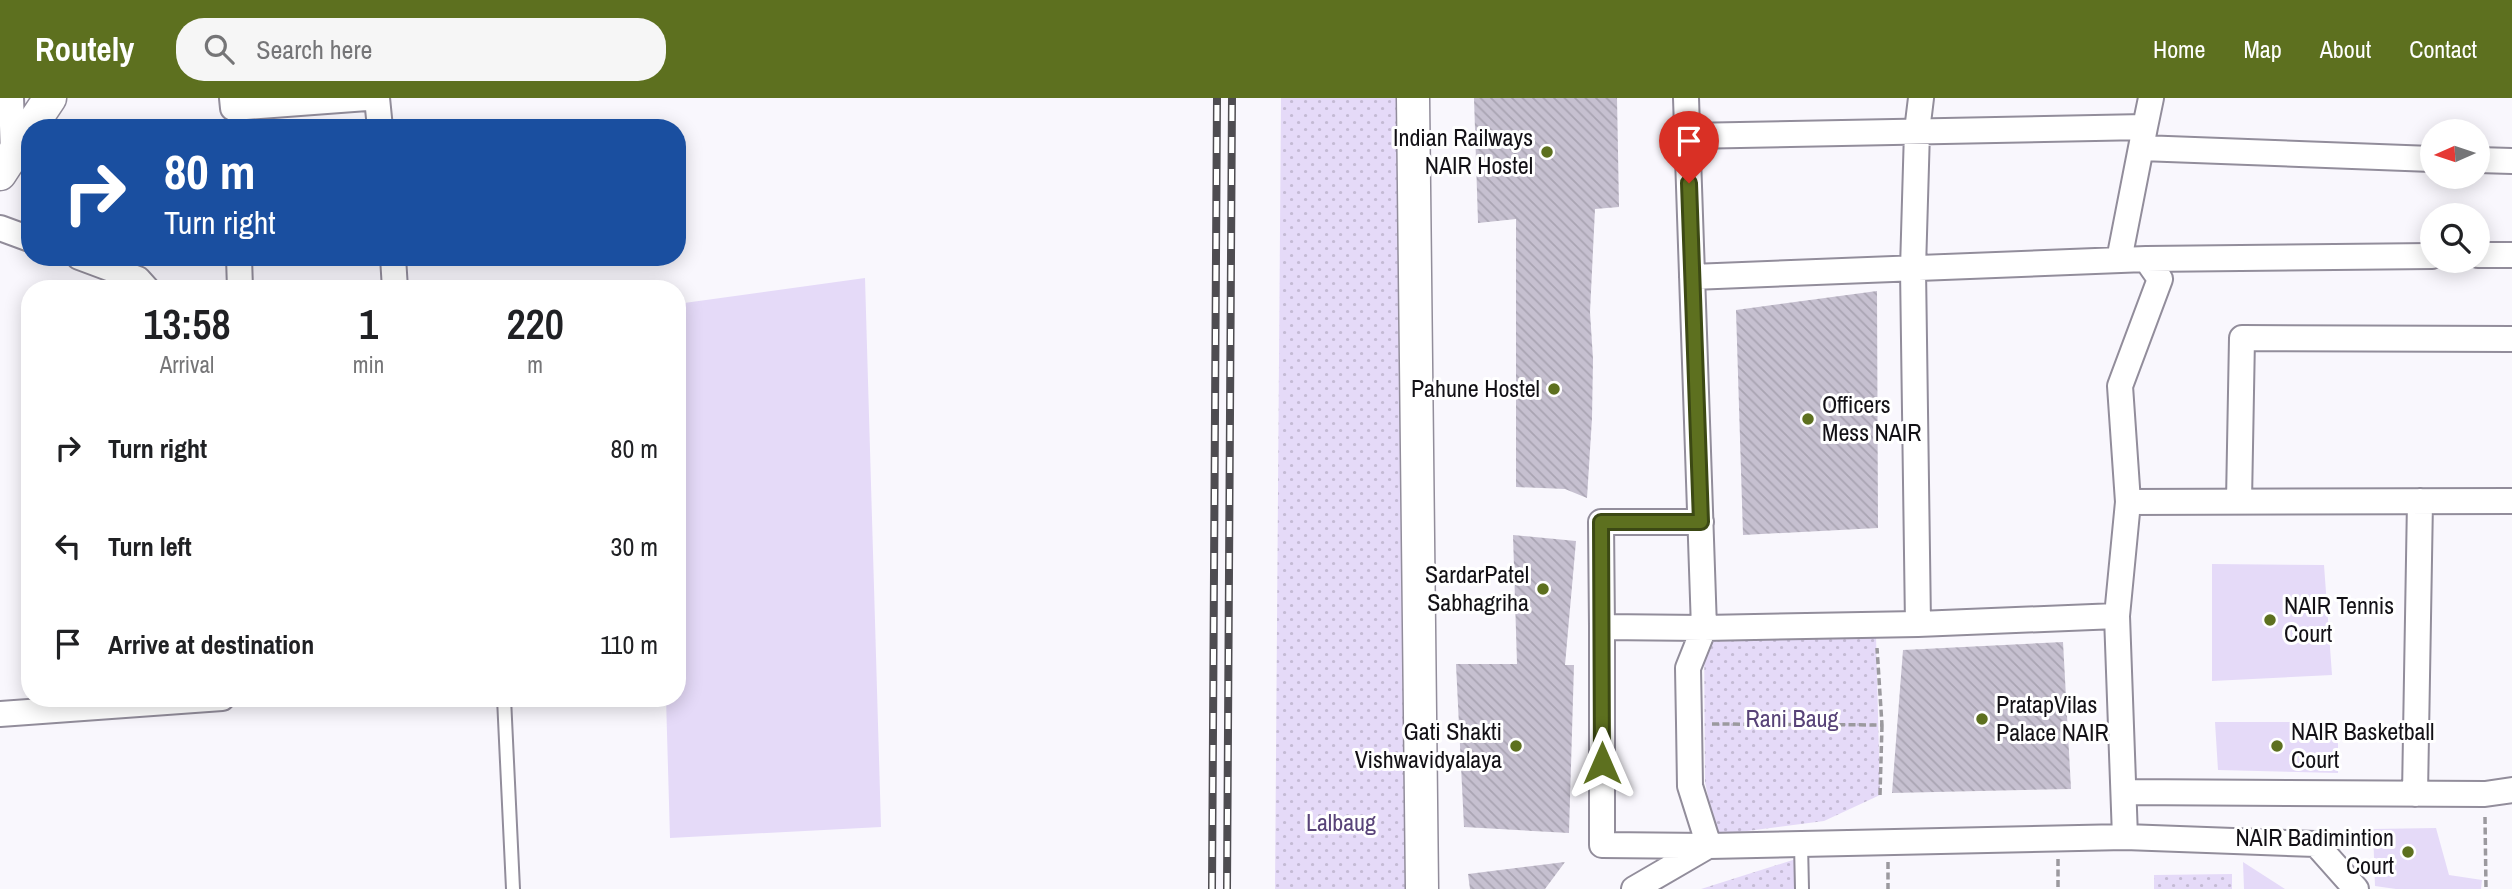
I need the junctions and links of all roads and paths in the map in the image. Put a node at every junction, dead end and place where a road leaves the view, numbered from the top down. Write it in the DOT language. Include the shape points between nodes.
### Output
graph roads {
  1 [pos="11,98"];
  2 [pos="50,98"];
  3 [pos="366,98"];
  4 [pos="377,98"];
  5 [pos="1413,98"];
  6 [pos="1686,98"];
  7 [pos="1921,98"];
  8 [pos="2151,98"];
  9 [pos="233,111"];
  10 [pos="36,119"];
  11 [pos="379,119"];
  12 [pos="1917,131"];
  13 [pos="1687,136"];
  14 [pos="2143,138"];
  15 [pos="18,146"];
  16 [pos="2420,158"];
  17 [pos="2490,161"];
  18 [pos="2512,162"];
  19 [pos="0,228"];
  20 [pos="21,236"];
  21 [pos="2490,255"];
  22 [pos="2512,255"];
  23 [pos="2420,256"];
  24 [pos="2146,259"];
  25 [pos="2119,260"];
  26 [pos="103,266"];
  27 [pos="1913,269"];
  28 [pos="1692,277"];
  29 [pos="139,280"];
  30 [pos="2512,339"];
  31 [pos="2239,501"];
  32 [pos="2420,501"];
  33 [pos="2128,502"];
  34 [pos="2512,502"];
  35 [pos="1701,522"];
  36 [pos="2117,616"];
  37 [pos="1918,624"];
  38 [pos="1876,625"];
  39 [pos="1602,626"];
  40 [pos="1704,628"];
  41 [pos="97,707"];
  42 [pos="504,707"];
  43 [pos="0,714"];
  44 [pos="1689,723"];
  45 [pos="1882,725"];
  46 [pos="2512,790"];
  47 [pos="2124,792"];
  48 [pos="2415,794"];
  49 [pos="2485,794"];
  50 [pos="1880,795"];
  51 [pos="1421,823"];
  52 [pos="2125,837"];
  53 [pos="1801,844"];
  54 [pos="1709,846"];
  55 [pos="1888,853"];
  56 [pos="2058,856"];
  57 [pos="513,889"];
  58 [pos="1413,889"];
  59 [pos="1422,889"];
  60 [pos="1634,889"];
  61 [pos="1802,889"];
  62 [pos="1888,889"];
  63 [pos="2058,889"];
  64 [pos="2356,889"];
  65 [pos="2486,889"];
  1 -- 15 [label="street"];
  2 -- 10 [label="street"];
  3 -- 9 [label="street"];
  4 -- 11 [label="street"];
  5 -- 51 [label="street"];
  6 -- 13 [label="street"];
  7 -- 12 [label="street"];
  8 -- 14 [label="street"];
  12 -- 13 [label="street"];
  12 -- 14 [label="street"];
  12 -- 27 [label="street"];
  13 -- 28 [label="street"];
  14 -- 16 [label="street"];
  14 -- 25 [label="street"];
  17 -- 18 [label="street"];
  19 -- 20 [label="street"];
  21 -- 22 [label="street"];
  23 -- 24 [label="street"];
  24 -- 25 [label="street"];
  24 -- 33 [label="street" via="2161,279 2120,386"];
  25 -- 27 [label="street"];
  26 -- 29 [label="street"];
  27 -- 28 [label="street"];
  27 -- 37 [label="street"];
  28 -- 35 [label="street"];
  30 -- 31 [label="street" via="2242,338"];
  31 -- 32 [label="street"];
  31 -- 33 [label="street"];
  32 -- 34 [label="street"];
  32 -- 48 [label="street"];
  33 -- 36 [label="street"];
  35 -- 39 [label="street" via="1601,522"];
  35 -- 40 [label="street"];
  36 -- 37 [label="street"];
  36 -- 47 [label="street"];
  37 -- 38 [label="street"];
  38 -- 40 [label="street"];
  38 -- 45 [label="path"];
  39 -- 40 [label="street"];
  39 -- 54 [label="street" via="1602,845"];
  40 -- 44 [label="street" via="1688,668"];
  41 -- 43 [label="street"];
  42 -- 57 [label="lane"];
  44 -- 45 [label="path"];
  44 -- 54 [label="street" via="1690,786"];
  45 -- 50 [label="path"];
  46 -- 49 [label="street"];
  47 -- 48 [label="street"];
  47 -- 52 [label="street"];
  48 -- 49 [label="street"];
  49 -- 65 [label="path"];
  51 -- 58 [label="street" via="1413,857"];
  51 -- 59 [label="street"];
  52 -- 53 [label="street"];
  52 -- 64 [label="street" via="2316,844"];
  53 -- 54 [label="street"];
  53 -- 61 [label="lane"];
  54 -- 60 [label="street"];
  55 -- 62 [label="path"];
  56 -- 63 [label="path"];
}
